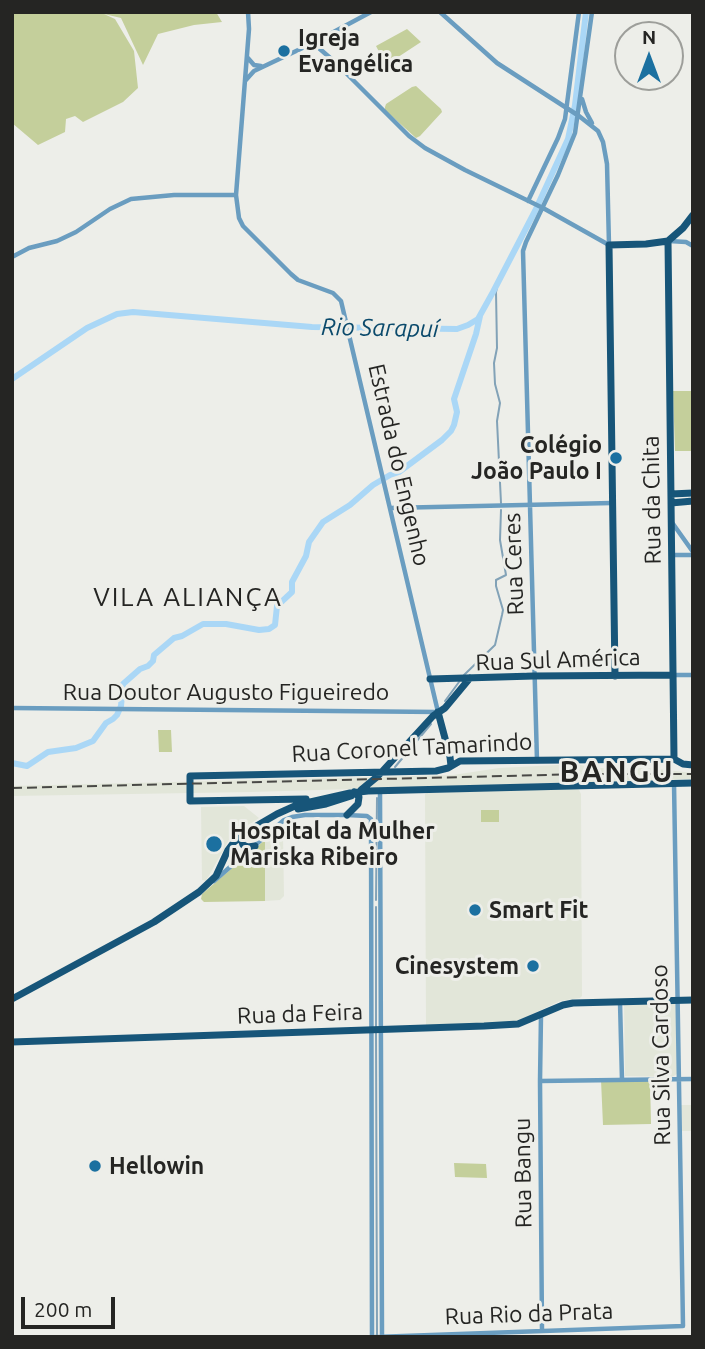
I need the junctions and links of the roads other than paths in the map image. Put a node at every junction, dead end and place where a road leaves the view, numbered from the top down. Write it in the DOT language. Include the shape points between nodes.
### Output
graph roads {
  1 [pos="248,12"];
  2 [pos="371,12"];
  3 [pos="440,12"];
  4 [pos="579,12"];
  5 [pos="592,12"];
  6 [pos="313,43"];
  7 [pos="246,55"];
  8 [pos="245,65"];
  9 [pos="254,65"];
  10 [pos="262,66"];
  11 [pos="244,81"];
  12 [pos="581,94"];
  13 [pos="568,109"];
  14 [pos="577,115"];
  15 [pos="594,127"];
  16 [pos="236,195"];
  17 [pos="536,205"];
  18 [pos="693,215"];
  19 [pos="668,241"];
  20 [pos="609,245"];
  21 [pos="693,246"];
  22 [pos="12,257"];
  23 [pos="693,493"];
  24 [pos="671,498"];
  25 [pos="693,501"];
  26 [pos="612,503"];
  27 [pos="530,504"];
  28 [pos="390,508"];
  29 [pos="671,521"];
  30 [pos="682,538"];
  31 [pos="672,540"];
  32 [pos="693,554"];
  33 [pos="672,555"];
  34 [pos="673,675"];
  35 [pos="693,675"];
  36 [pos="534,676"];
  37 [pos="615,676"];
  38 [pos="464,678"];
  39 [pos="430,679"];
  40 [pos="12,708"];
  41 [pos="438,712"];
  42 [pos="674,759"];
  43 [pos="537,761"];
  44 [pos="693,765"];
  45 [pos="451,766"];
  46 [pos="674,783"];
  47 [pos="693,783"];
  48 [pos="380,791"];
  49 [pos="354,792"];
  50 [pos="320,799"];
  51 [pos="277,814"];
  52 [pos="347,815"];
  53 [pos="243,834"];
  54 [pos="255,846"];
  55 [pos="210,883"];
  56 [pos="12,999"];
  57 [pos="678,1000"];
  58 [pos="693,1000"];
  59 [pos="620,1001"];
  60 [pos="541,1014"];
  61 [pos="376,1030"];
  62 [pos="12,1042"];
  63 [pos="679,1079"];
  64 [pos="693,1079"];
  65 [pos="622,1080"];
  66 [pos="540,1081"];
  67 [pos="683,1326"];
  68 [pos="542,1331"];
  69 [pos="378,1337"];
  1 -- 7 [label="street, Estrada do Engenho"];
  2 -- 6 [label="street"];
  3 -- 13 [label="street" via="497,63"];
  4 -- 13 [label="street"];
  5 -- 12 [label="street"];
  6 -- 10 [label="street"];
  6 -- 17 [label="street" via="417,143"];
  7 -- 8 [label="street, Estrada do Engenho"];
  7 -- 9 [label="street"];
  8 -- 9 [label="street"];
  8 -- 11 [label="street, Estrada do Engenho"];
  9 -- 10 [label="street"];
  10 -- 11 [label="street"];
  11 -- 16 [label="street, Estrada do Engenho"];
  12 -- 14 [label="street"];
  12 -- 15 [label="street"];
  13 -- 14 [label="street"];
  13 -- 17 [label="street"];
  14 -- 15 [label="street"];
  14 -- 17 [label="street" via="573,141"];
  15 -- 20 [label="street" via="606,153"];
  16 -- 22 [label="street" via="131,200 76,232"];
  16 -- 28 [label="street, Estrada do Engenho" via="243,226 283,267 298,280 327,290 341,301"];
  17 -- 20 [label="street"];
  17 -- 27 [label="street, Rua Ceres" via="524,248 523,281"];
  18 -- 19 [label="main road"];
  19 -- 20 [label="main road"];
  19 -- 21 [label="street"];
  19 -- 24 [label="main road, Rua da Chita"];
  20 -- 26 [label="main road"];
  23 -- 24 [label="main road"];
  24 -- 25 [label="main road"];
  24 -- 29 [label="main road, Rua da Chita"];
  26 -- 27 [label="street"];
  26 -- 37 [label="main road"];
  27 -- 28 [label="street"];
  27 -- 36 [label="street, Rua Ceres"];
  28 -- 39 [label="street, Estrada do Engenho"];
  29 -- 30 [label="street"];
  29 -- 31 [label="main road, Rua da Chita"];
  30 -- 31 [label="street"];
  30 -- 32 [label="street"];
  31 -- 33 [label="main road, Rua da Chita"];
  32 -- 33 [label="street"];
  33 -- 34 [label="main road, Rua da Chita"];
  34 -- 35 [label="street, Rua Sul América"];
  34 -- 37 [label="main road, Rua Sul América"];
  34 -- 42 [label="main road, Rua da Chita"];
  36 -- 37 [label="main road, Rua Sul América"];
  36 -- 38 [label="main road, Rua Sul América"];
  36 -- 43 [label="street, Rua Ceres"];
  38 -- 39 [label="main road"];
  38 -- 41 [label="main road, Rua Sul América" via="446,708"];
  39 -- 41 [label="street, Estrada do Engenho"];
  40 -- 41 [label="street, Rua Doutor Augusto Figueiredo"];
  41 -- 45 [label="main road, Estrada do Engenho"];
  41 -- 51 [label="main road, Rua Sul América" via="355,794"];
  42 -- 43 [label="main road, Rua Coronel Tamarindo"];
  42 -- 44 [label="main road, Rua Coronel Tamarindo"];
  43 -- 45 [label="main road, Rua Coronel Tamarindo" via="460,761"];
  45 -- 50 [label="main road, Rua Coronel Tamarindo" via="436,771 190,776 190,802"];
  46 -- 47 [label="main road"];
  46 -- 48 [label="main road"];
  46 -- 57 [label="street, Rua Silva Cardoso"];
  48 -- 49 [label="main road"];
  48 -- 61 [label="street"];
  49 -- 50 [label="main road"];
  49 -- 52 [label="main road" via="358,804"];
  50 -- 51 [label="main road"];
  51 -- 53 [label="main road"];
  52 -- 54 [label="street" via="299,815 284,820"];
  52 -- 61 [label="street" via="371,819"];
  53 -- 54 [label="main road" via="243,845"];
  53 -- 55 [label="main road" via="231,845"];
  54 -- 55 [label="street"];
  55 -- 56 [label="main road" via="154,922"];
  57 -- 58 [label="main road, Rua da Feira"];
  57 -- 59 [label="main road, Rua da Feira"];
  57 -- 63 [label="street, Rua Silva Cardoso"];
  59 -- 60 [label="main road, Rua da Feira" via="563,1005"];
  59 -- 65 [label="street"];
  60 -- 61 [label="main road, Rua da Feira" via="513,1025"];
  60 -- 66 [label="street, Rua Bangu"];
  61 -- 62 [label="main road, Rua da Feira"];
  61 -- 69 [label="street"];
  61 -- 69 [label="street" via="371,1162"];
  63 -- 64 [label="street"];
  63 -- 65 [label="street"];
  63 -- 67 [label="street, Rua Silva Cardoso"];
  65 -- 66 [label="street"];
  66 -- 68 [label="street, Rua Bangu"];
  67 -- 68 [label="street, Rua Rio da Prata"];
  68 -- 69 [label="street, Rua Rio da Prata"];
}
